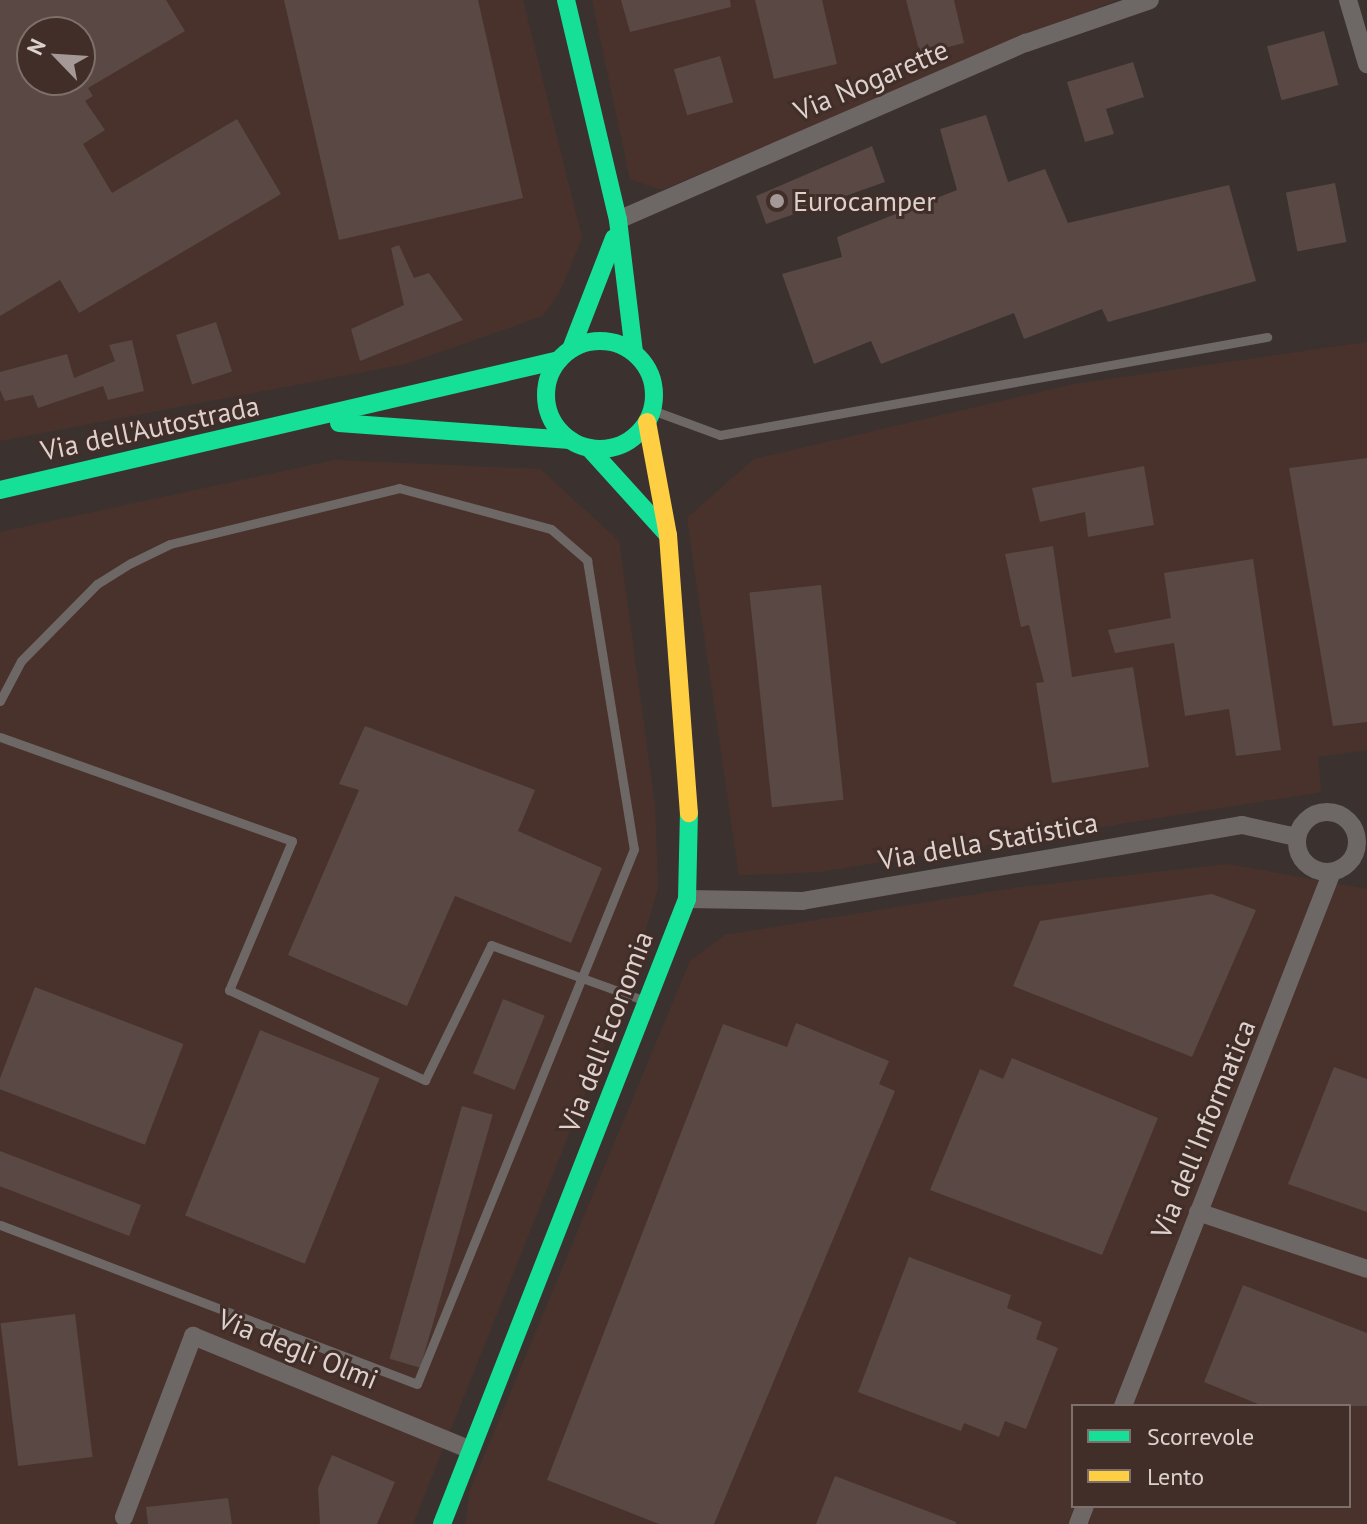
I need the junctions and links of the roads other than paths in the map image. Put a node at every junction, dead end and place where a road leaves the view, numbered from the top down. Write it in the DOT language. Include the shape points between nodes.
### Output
graph roads {
  1 [pos="566,0"];
  2 [pos="1150,0"];
  3 [pos="1348,0"];
  4 [pos="1367,64"];
  5 [pos="618,220"];
  6 [pos="1267,337"];
  7 [pos="634,352"];
  8 [pos="565,354"];
  9 [pos="650,416"];
  10 [pos="313,421"];
  11 [pos="570,440"];
  12 [pos="589,448"];
  13 [pos="2,492"];
  14 [pos="668,535"];
  15 [pos="0,701"];
  16 [pos="0,737"];
  17 [pos="1296,837"];
  18 [pos="1332,872"];
  19 [pos="687,899"];
  20 [pos="584,979"];
  21 [pos="650,1002"];
  22 [pos="1198,1212"];
  23 [pos="0,1225"];
  24 [pos="1367,1269"];
  25 [pos="1124,1404"];
  26 [pos="471,1450"];
  27 [pos="124,1517"];
  28 [pos="442,1524"];
  1 -- 5 [label="main road"];
  2 -- 5 [label="street, Via Nogarette" via="1026,43"];
  3 -- 4 [label="street"];
  5 -- 7 [label="main road"];
  5 -- 8 [label="main road" via="604,277"];
  6 -- 9 [label="lane" via="720,435"];
  7 -- 8 [label="main road, Via dell'Autostrada" via="603,340"];
  7 -- 9 [label="main road" via="652,378"];
  8 -- 10 [label="main road, Via dell'Autostrada"];
  8 -- 11 [label="main road" via="549,375 548,411"];
  9 -- 12 [label="main road" via="622,445"];
  9 -- 14 [label="main road, Via dell'Economia"];
  10 -- 11 [label="main road, Via dell'Autostrada"];
  10 -- 13 [label="main road, Via dell'Autostrada"];
  11 -- 12 [label="main road, Via dell'Autostrada"];
  12 -- 14 [label="main road"];
  14 -- 19 [label="main road, Via dell'Economia" via="691,840"];
  15 -- 20 [label="lane" via="21,661 97,584 170,544 399,488 551,529 587,560 634,849"];
  16 -- 20 [label="lane" via="292,841 229,990 425,1080 491,945"];
  17 -- 18 [label="street" via="1306,864"];
  17 -- 18 [label="street" via="1305,820 1321,811 1348,819 1357,846 1349,863"];
  17 -- 19 [label="street, Via della Statistica" via="1242,825 802,901"];
  18 -- 22 [label="street, Via dell'Informatica"];
  19 -- 21 [label="main road, Via dell'Economia"];
  20 -- 21 [label="lane"];
  20 -- 23 [label="lane" via="417,1384"];
  21 -- 26 [label="main road, Via dell'Economia"];
  22 -- 24 [label="street"];
  22 -- 25 [label="street, Via dell'Informatica"];
  26 -- 27 [label="street, Via degli Olmi" via="193,1336"];
  26 -- 28 [label="main road, Via dell'Economia"];
}
